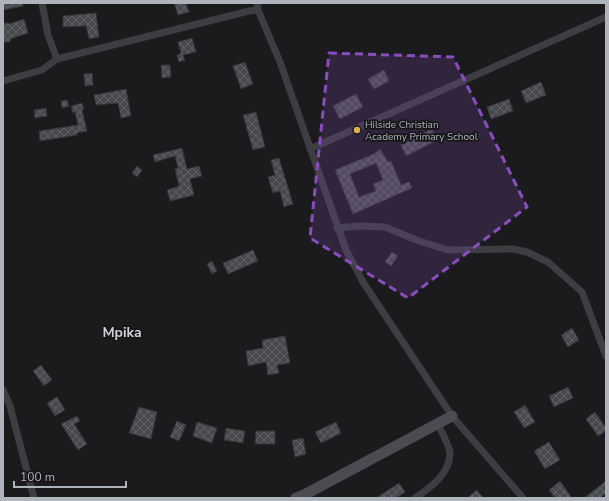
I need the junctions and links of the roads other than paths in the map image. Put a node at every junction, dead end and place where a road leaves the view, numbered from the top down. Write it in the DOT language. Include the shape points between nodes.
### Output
graph roads {
  1 [pos="42,3"];
  2 [pos="258,7"];
  3 [pos="606,17"];
  4 [pos="57,59"];
  5 [pos="3,81"];
  6 [pos="310,149"];
  7 [pos="337,228"];
  8 [pos="606,356"];
  9 [pos="3,390"];
  10 [pos="452,416"];
  11 [pos="438,424"];
  12 [pos="301,497"];
  13 [pos="34,498"];
  14 [pos="415,498"];
  15 [pos="523,498"];
  1 -- 4 [label="street" via="48,35"];
  2 -- 4 [label="street"];
  2 -- 6 [label="street"];
  3 -- 6 [label="street"];
  4 -- 5 [label="street" via="42,70"];
  6 -- 7 [label="street"];
  7 -- 8 [label="street" via="385,228 448,250 513,249 527,252 548,262 582,292"];
  7 -- 10 [label="street" via="363,282"];
  9 -- 13 [label="street" via="10,406"];
  10 -- 11 [label="main road"];
  10 -- 15 [label="street"];
  11 -- 12 [label="main road"];
  11 -- 14 [label="street" via="450,452 445,470 437,481"];
}
